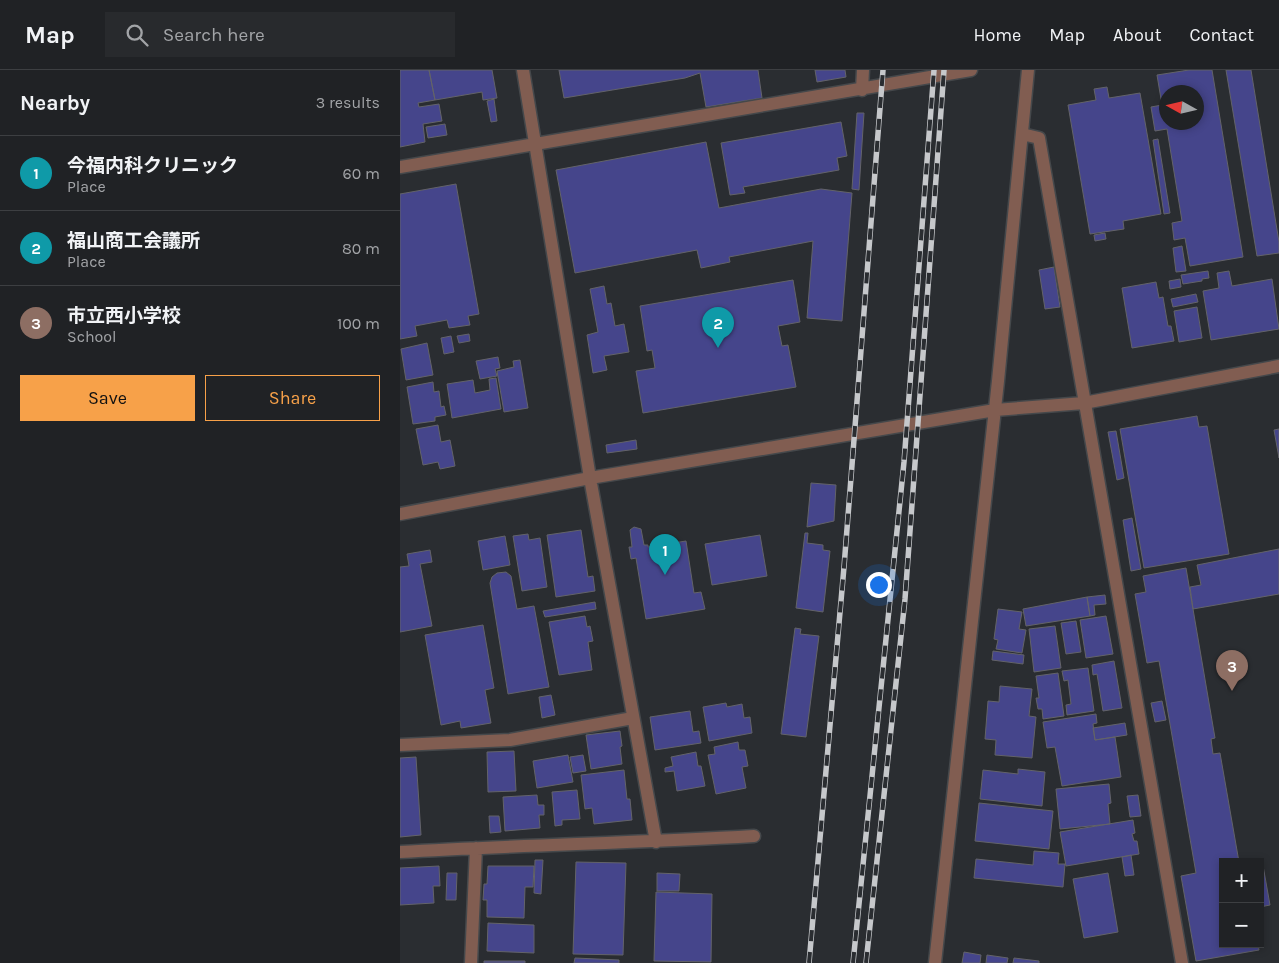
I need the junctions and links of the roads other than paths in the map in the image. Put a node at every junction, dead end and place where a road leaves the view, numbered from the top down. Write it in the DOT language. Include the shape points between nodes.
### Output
graph roads {
  1 [pos="523,70"];
  2 [pos="863,70"];
  3 [pos="972,70"];
  4 [pos="1028,70"];
  5 [pos="862,90"];
  6 [pos="1022,134"];
  7 [pos="536,142"];
  8 [pos="400,168"];
  9 [pos="1279,366"];
  10 [pos="1084,402"];
  11 [pos="995,410"];
  12 [pos="590,478"];
  13 [pos="400,514"];
  14 [pos="633,718"];
  15 [pos="400,745"];
  16 [pos="754,836"];
  17 [pos="656,842"];
  18 [pos="476,848"];
  19 [pos="400,852"];
  20 [pos="471,963"];
  21 [pos="936,963"];
  22 [pos="1182,963"];
  1 -- 7 [label="street"];
  2 -- 5 [label="street"];
  3 -- 5 [label="street"];
  4 -- 6 [label="street"];
  5 -- 7 [label="street"];
  6 -- 10 [label="street" via="1039,138"];
  6 -- 11 [label="street"];
  7 -- 8 [label="street"];
  7 -- 12 [label="street"];
  9 -- 10 [label="street"];
  10 -- 11 [label="street"];
  10 -- 22 [label="street"];
  11 -- 12 [label="street"];
  11 -- 21 [label="street"];
  12 -- 13 [label="street"];
  12 -- 14 [label="street"];
  14 -- 15 [label="street" via="510,740"];
  14 -- 17 [label="street"];
  16 -- 17 [label="street"];
  17 -- 18 [label="street"];
  18 -- 19 [label="street"];
  18 -- 20 [label="street"];
}
